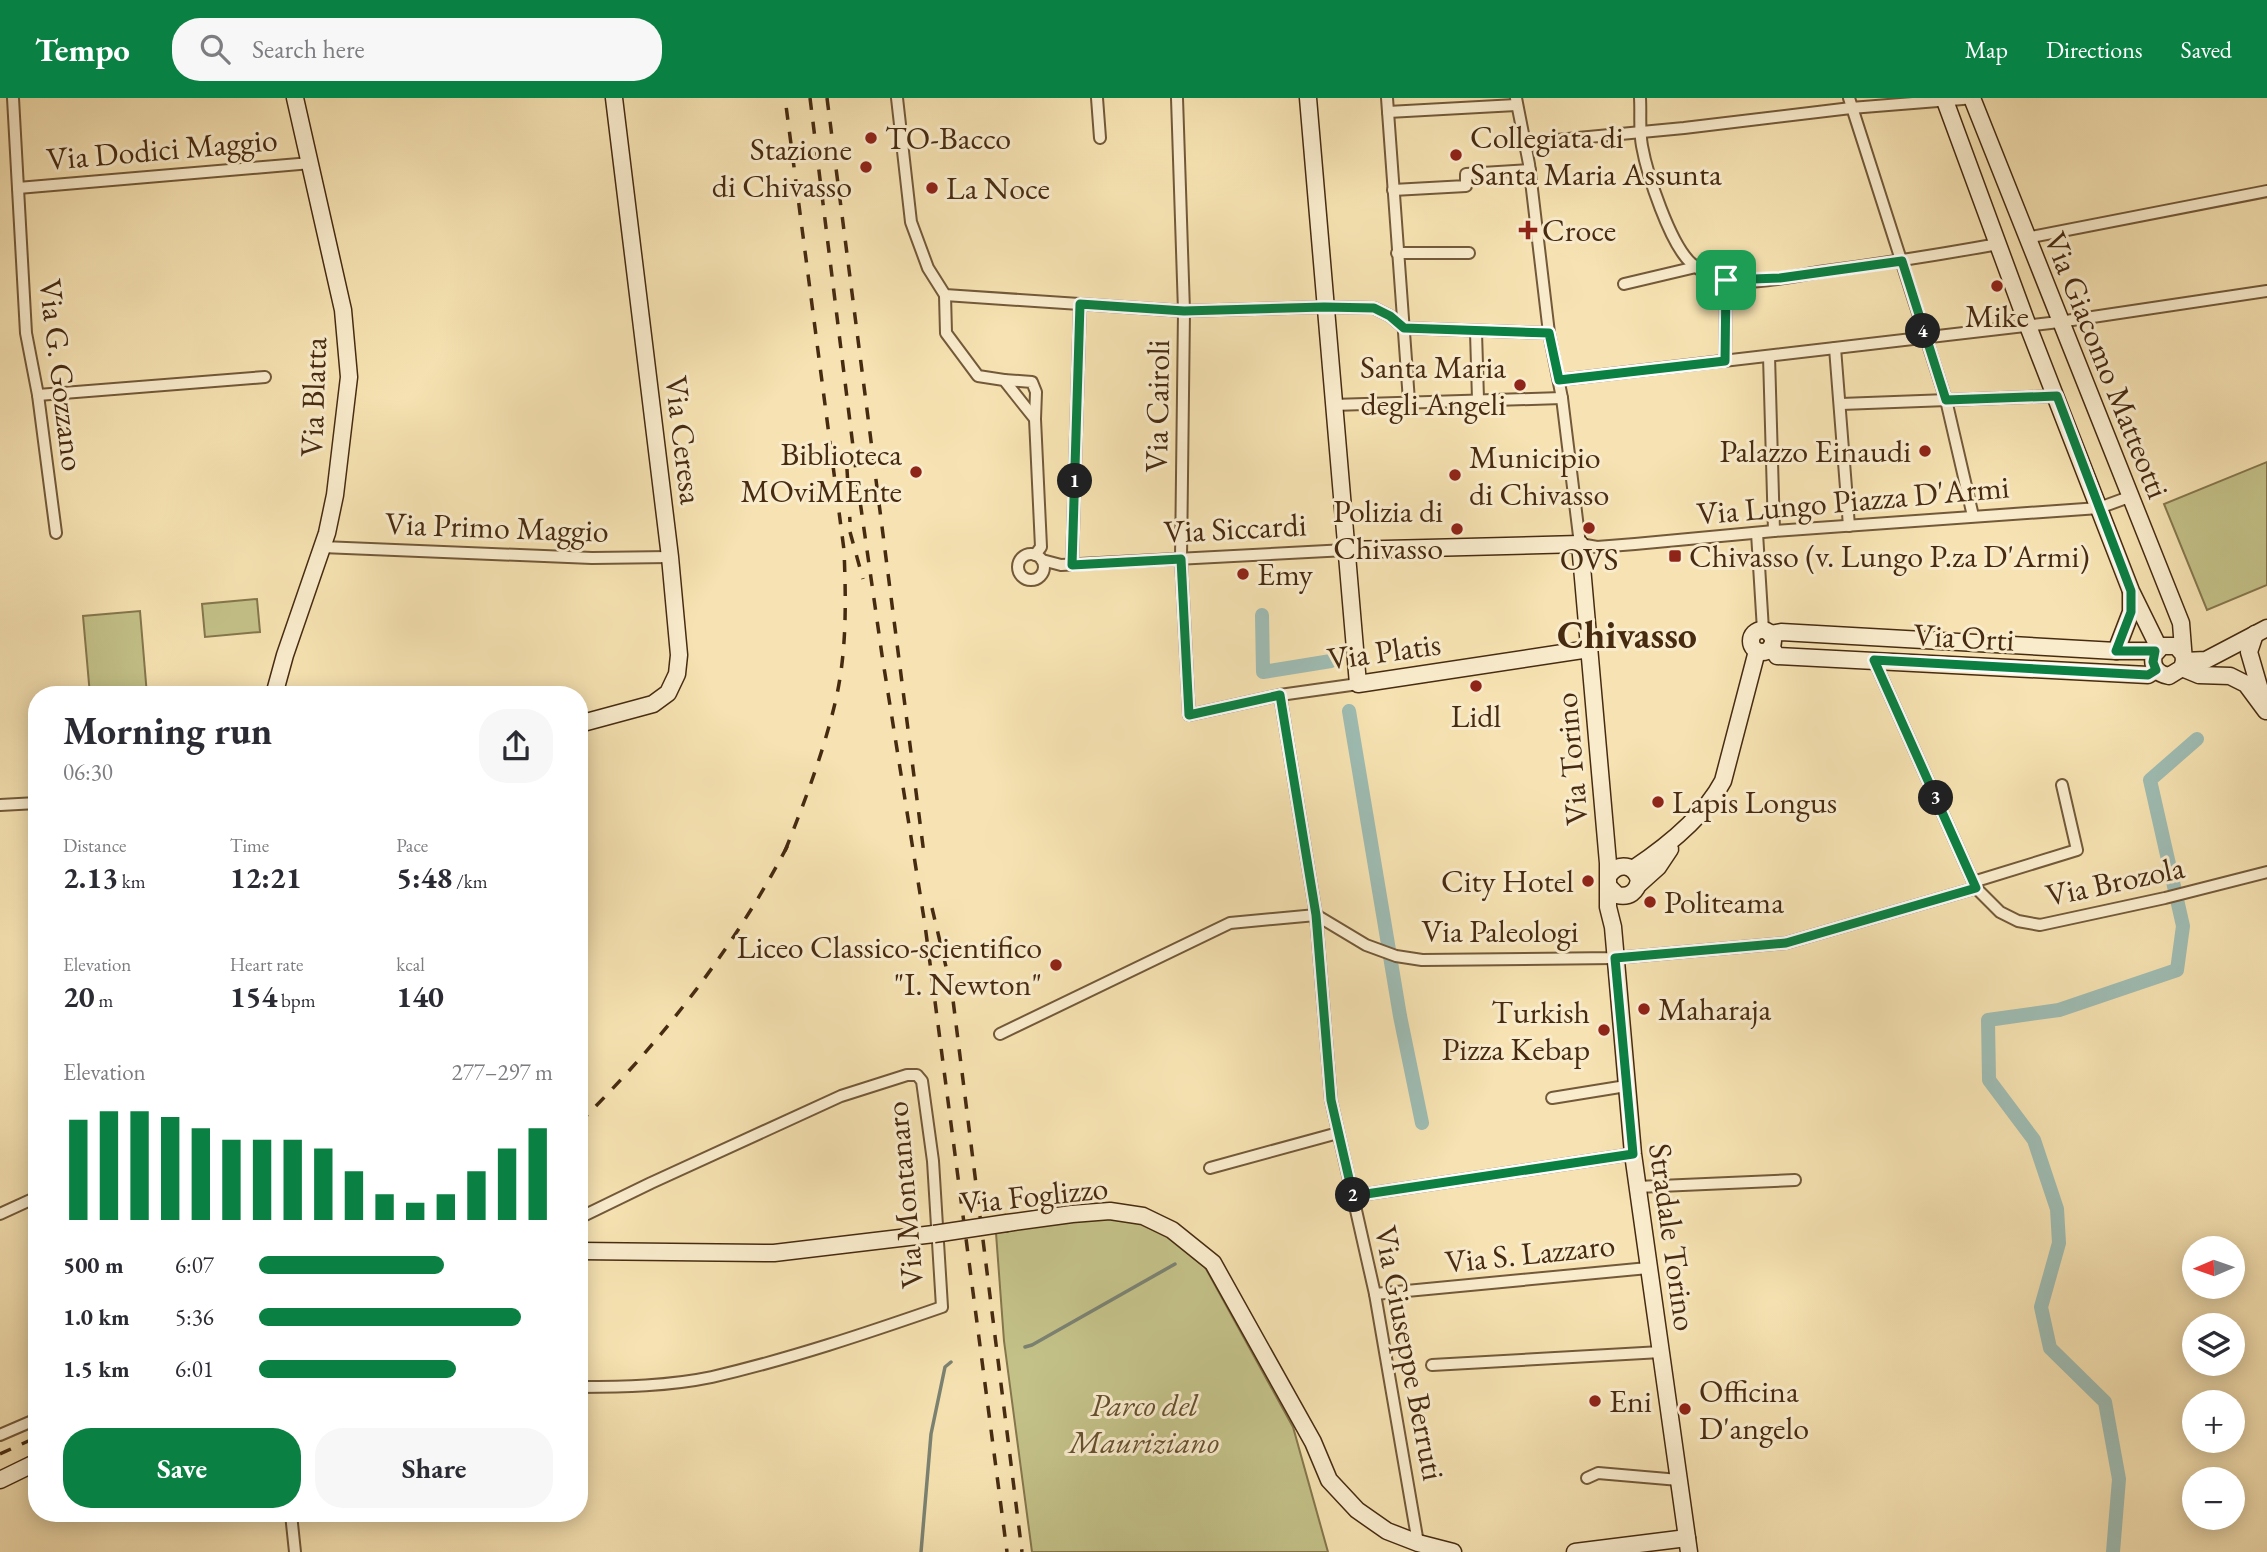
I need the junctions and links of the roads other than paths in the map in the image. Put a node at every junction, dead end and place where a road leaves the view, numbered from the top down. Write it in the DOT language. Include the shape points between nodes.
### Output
graph roads {
  1 [pos="13,98"];
  2 [pos="295,98"];
  3 [pos="614,98"];
  4 [pos="897,98"];
  5 [pos="1097,98"];
  6 [pos="1177,98"];
  7 [pos="1308,98"];
  8 [pos="1387,98"];
  9 [pos="1640,98"];
  10 [pos="1973,98"];
  11 [pos="1944,100"];
  12 [pos="1516,102"];
  13 [pos="1850,103"];
  14 [pos="1388,111"];
  15 [pos="1640,132"];
  16 [pos="1100,138"];
  17 [pos="1525,144"];
  18 [pos="311,163"];
  19 [pos="1530,170"];
  20 [pos="18,188"];
  21 [pos="1392,190"];
  22 [pos="2267,191"];
  23 [pos="2026,238"];
  24 [pos="1998,244"];
  25 [pos="1397,253"];
  26 [pos="1469,253"];
  27 [pos="1902,261"];
  28 [pos="1696,267"];
  29 [pos="1726,280"];
  30 [pos="1624,284"];
  31 [pos="2267,291"];
  32 [pos="945,295"];
  33 [pos="1080,304"];
  34 [pos="1324,307"];
  35 [pos="1184,311"];
  36 [pos="2059,322"];
  37 [pos="2028,326"];
  38 [pos="1404,328"];
  39 [pos="1476,332"];
  40 [pos="1549,333"];
  41 [pos="1925,338"];
  42 [pos="1835,348"];
  43 [pos="1769,356"];
  44 [pos="1725,361"];
  45 [pos="265,377"];
  46 [pos="1004,380"];
  47 [pos="1559,380"];
  48 [pos="38,395"];
  49 [pos="2057,396"];
  50 [pos="1562,398"];
  51 [pos="1478,400"];
  52 [pos="1946,400"];
  53 [pos="1409,401"];
  54 [pos="1840,404"];
  55 [pos="1333,405"];
  56 [pos="1035,419"];
  57 [pos="2129,497"];
  58 [pos="2099,508"];
  59 [pos="1973,516"];
  60 [pos="1849,526"];
  61 [pos="1774,531"];
  62 [pos="56,533"];
  63 [pos="1757,533"];
  64 [pos="1580,544"];
  65 [pos="322,547"];
  66 [pos="1346,550"];
  67 [pos="670,557"];
  68 [pos="1039,558"];
  69 [pos="1181,559"];
  70 [pos="1066,565"];
  71 [pos="1043,573"];
  72 [pos="2131,591"];
  73 [pos="2261,631"];
  74 [pos="1765,641"];
  75 [pos="1589,649"];
  76 [pos="2157,650"];
  77 [pos="2227,650"];
  78 [pos="2116,651"];
  79 [pos="1874,660"];
  80 [pos="2182,663"];
  81 [pos="2156,670"];
  82 [pos="2255,672"];
  83 [pos="1358,684"];
  84 [pos="276,686"];
  85 [pos="1280,695"];
  86 [pos="2267,712"];
  87 [pos="1189,715"];
  88 [pos="588,722"];
  89 [pos="2062,785"];
  90 [pos="28,803"];
  91 [pos="0,805"];
  92 [pos="2267,872"];
  93 [pos="1609,881"];
  94 [pos="1634,883"];
  95 [pos="1974,885"];
  96 [pos="1316,915"];
  97 [pos="1613,928"];
  98 [pos="1615,958"];
  99 [pos="1000,1034"];
  100 [pos="1626,1086"];
  101 [pos="1552,1098"];
  102 [pos="1338,1133"];
  103 [pos="1633,1154"];
  104 [pos="1210,1168"];
  105 [pos="1795,1180"];
  106 [pos="1637,1187"];
  107 [pos="1353,1196"];
  108 [pos="28,1201"];
  109 [pos="588,1213"];
  110 [pos="0,1214"];
  111 [pos="588,1251"];
  112 [pos="1648,1268"];
  113 [pos="1375,1294"];
  114 [pos="1661,1352"];
  115 [pos="1432,1365"];
  116 [pos="588,1387"];
  117 [pos="28,1423"];
  118 [pos="0,1435"];
  119 [pos="28,1466"];
  120 [pos="28,1470"];
  121 [pos="16,1472"];
  122 [pos="1587,1478"];
  123 [pos="0,1480"];
  124 [pos="1679,1480"];
  125 [pos="292,1522"];
  126 [pos="1418,1543"];
  127 [pos="1688,1545"];
  128 [pos="295,1552"];
  129 [pos="1453,1552"];
  130 [pos="1575,1552"];
  1 -- 20 [label="street, Via G. Gozzano"];
  2 -- 18 [label="main road, Via Blatta"];
  3 -- 67 [label="main road, Via Ceresa"];
  4 -- 32 [label="street" via="911,222 928,268"];
  5 -- 16 [label="street"];
  6 -- 35 [label="street, Via Cairoli"];
  7 -- 34 [label="main road"];
  8 -- 14 [label="street"];
  9 -- 15 [label="street"];
  10 -- 11 [label="street"];
  10 -- 23 [label="main road, Via Giacomo Matteotti"];
  11 -- 13 [label="street"];
  11 -- 24 [label="main road, Via Giacomo Matteotti"];
  12 -- 14 [label="street"];
  12 -- 17 [label="street, Via Torino"];
  13 -- 15 [label="street"];
  13 -- 27 [label="street"];
  14 -- 21 [label="street"];
  15 -- 17 [label="street"];
  15 -- 28 [label="street" via="1646,164 1668,223 1681,251"];
  17 -- 19 [label="street, Via Torino"];
  18 -- 20 [label="street, Via Dodici Maggio"];
  18 -- 65 [label="main road, Via Blatta" via="343,310 349,377 335,495"];
  19 -- 21 [label="street" via="1466,174 1466,186"];
  19 -- 40 [label="street, Via Torino"];
  20 -- 48 [label="street, Via G. Gozzano" via="26,332"];
  21 -- 25 [label="street"];
  22 -- 23 [label="street"];
  23 -- 36 [label="main road, Via Giacomo Matteotti"];
  24 -- 27 [label="street"];
  24 -- 37 [label="main road, Via Giacomo Matteotti"];
  25 -- 26 [label="street"];
  25 -- 38 [label="street"];
  27 -- 29 [label="street" via="1780,278"];
  27 -- 41 [label="street"];
  28 -- 29 [label="street"];
  28 -- 30 [label="street"];
  29 -- 44 [label="street"];
  31 -- 36 [label="street"];
  32 -- 33 [label="street"];
  32 -- 46 [label="street" via="946,333 978,376"];
  33 -- 35 [label="street"];
  33 -- 70 [label="street"];
  34 -- 35 [label="street"];
  34 -- 38 [label="street" via="1374,308"];
  34 -- 55 [label="main road"];
  35 -- 69 [label="street, Via Cairoli"];
  36 -- 37 [label="street"];
  36 -- 57 [label="main road, Via Giacomo Matteotti"];
  37 -- 41 [label="street"];
  37 -- 49 [label="main road, Via Giacomo Matteotti"];
  38 -- 39 [label="street"];
  38 -- 53 [label="street"];
  39 -- 40 [label="street"];
  39 -- 51 [label="street"];
  40 -- 47 [label="street, Via Torino"];
  41 -- 42 [label="street"];
  41 -- 52 [label="street"];
  42 -- 43 [label="street"];
  42 -- 54 [label="street"];
  43 -- 44 [label="street"];
  43 -- 61 [label="street"];
  44 -- 47 [label="street"];
  45 -- 48 [label="street"];
  46 -- 56 [label="street"];
  46 -- 56 [label="street" via="1032,382"];
  47 -- 50 [label="street, Via Torino"];
  48 -- 62 [label="street, Via G. Gozzano"];
  49 -- 52 [label="street"];
  49 -- 58 [label="main road, Via Giacomo Matteotti"];
  50 -- 51 [label="street"];
  50 -- 64 [label="street, Via Torino"];
  51 -- 53 [label="street"];
  52 -- 54 [label="street"];
  52 -- 59 [label="street"];
  53 -- 55 [label="street"];
  54 -- 60 [label="street"];
  55 -- 66 [label="main road"];
  56 -- 68 [label="street"];
  57 -- 58 [label="street, Via Lungo Piazza D'Armi"];
  57 -- 80 [label="main road, Via Giacomo Matteotti" via="2181,622"];
  58 -- 59 [label="street, Via Lungo Piazza D'Armi"];
  58 -- 72 [label="main road, Via Giacomo Matteotti"];
  59 -- 60 [label="street, Via Lungo Piazza D'Armi"];
  60 -- 61 [label="street, Via Lungo Piazza D'Armi"];
  61 -- 63 [label="street, Via Lungo Piazza D'Armi"];
  63 -- 64 [label="street, Via Lungo Piazza D'Armi" via="1597,547"];
  63 -- 74 [label="street"];
  64 -- 66 [label="main road, Via Siccardi"];
  64 -- 75 [label="main road, Via Torino"];
  65 -- 67 [label="street, Via Primo Maggio"];
  65 -- 84 [label="main road, Via Blatta"];
  66 -- 69 [label="street, Via Siccardi"];
  66 -- 83 [label="main road"];
  67 -- 88 [label="main road, Via Ceresa" via="678,655 677,674 668,693 653,704"];
  68 -- 70 [label="street, Via Siccardi"];
  68 -- 71 [label="street"];
  68 -- 71 [label="street" via="1026,555 1017,570 1031,581"];
  69 -- 70 [label="street, Via Siccardi"];
  69 -- 87 [label="street, Via Cairoli"];
  70 -- 71 [label="street, Via Siccardi"];
  72 -- 76 [label="main road, Via Giacomo Matteotti"];
  72 -- 78 [label="main road" via="2131,612"];
  73 -- 77 [label="main road, Via Orti"];
  73 -- 82 [label="main road" via="2249,652"];
  74 -- 78 [label="main road, Via Orti" via="1781,632"];
  74 -- 79 [label="main road, Via Orti" via="1777,656"];
  74 -- 94 [label="main road" via="1717,793 1671,844 1658,867"];
  75 -- 83 [label="main road, Via Platis"];
  75 -- 93 [label="main road, Via Torino"];
  76 -- 78 [label="main road, Via Orti"];
  76 -- 80 [label="main road, Via Orti" via="2171,645"];
  76 -- 81 [label="main road"];
  77 -- 80 [label="main road, Via Orti" via="2206,660"];
  77 -- 82 [label="main road"];
  79 -- 81 [label="main road, Via Orti" via="2148,675"];
  79 -- 95 [label="street"];
  80 -- 81 [label="main road, Via Orti" via="2169,676"];
  80 -- 86 [label="main road" via="2199,675 2230,676 2246,684"];
  82 -- 86 [label="main road"];
  83 -- 85 [label="street, Via Platis"];
  85 -- 87 [label="street, Via Platis"];
  85 -- 96 [label="street, Via Giuseppe Berruti"];
  89 -- 95 [label="street" via="2077,850"];
  90 -- 91 [label="street"];
  92 -- 95 [label="street, Via Brozola" via="2040,925 2000,912"];
  93 -- 94 [label="main road" via="1617,895"];
  93 -- 94 [label="main road" via="1620,866"];
  93 -- 97 [label="main road, Stradale Torino"];
  94 -- 97 [label="main road, Stradale Torino"];
  95 -- 98 [label="street" via="1786,943"];
  96 -- 98 [label="street, Via Paleologi" via="1366,945 1422,960"];
  96 -- 99 [label="street" via="1230,923"];
  96 -- 102 [label="street, Via Giuseppe Berruti" via="1331,1100"];
  97 -- 98 [label="main road, Stradale Torino"];
  98 -- 100 [label="main road, Stradale Torino"];
  100 -- 101 [label="street"];
  100 -- 103 [label="main road, Stradale Torino"];
  102 -- 104 [label="street"];
  102 -- 107 [label="street, Via Giuseppe Berruti"];
  103 -- 106 [label="main road, Stradale Torino"];
  103 -- 107 [label="street"];
  105 -- 106 [label="street"];
  106 -- 112 [label="main road, Stradale Torino"];
  107 -- 113 [label="street, Via Giuseppe Berruti"];
  108 -- 110 [label="street"];
  109 -- 116 [label="street, Via Montanaro" via="841,1096 907,1075 917,1075 922,1081 933,1161 942,1307 711,1377"];
  111 -- 126 [label="main road, Via Foglizzo, bridge" via="774,1253 1072,1213 1110,1211 1143,1216 1172,1230 1213,1263 1329,1480 1372,1521"];
  112 -- 113 [label="street, Via S. Lazzaro"];
  112 -- 114 [label="main road, Stradale Torino"];
  113 -- 126 [label="street, Via Giuseppe Berruti"];
  114 -- 115 [label="street"];
  114 -- 124 [label="main road, Stradale Torino"];
  117 -- 118 [label="street"];
  119 -- 121 [label="main road"];
  120 -- 121 [label="main road"];
  121 -- 123 [label="main road"];
  122 -- 124 [label="street" via="1598,1473"];
  124 -- 127 [label="main road, Stradale Torino"];
  125 -- 128 [label="street"];
  126 -- 129 [label="main road, Via Foglizzo"];
  127 -- 130 [label="main road"];
}
